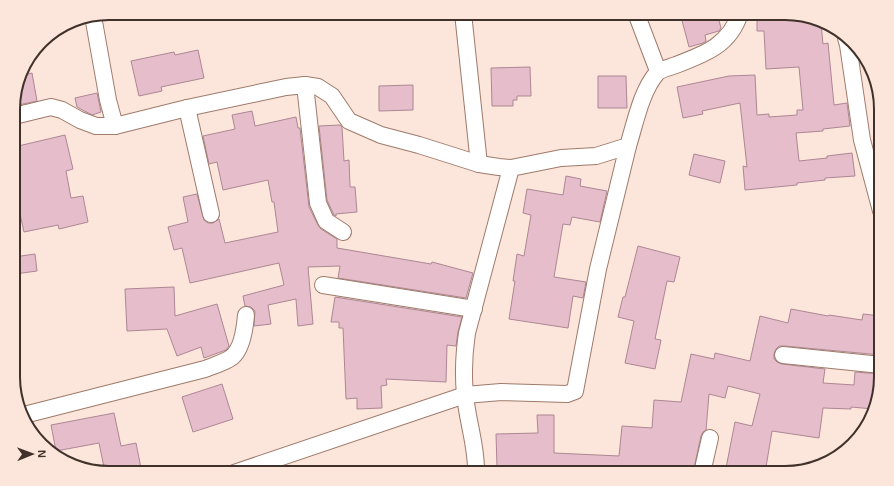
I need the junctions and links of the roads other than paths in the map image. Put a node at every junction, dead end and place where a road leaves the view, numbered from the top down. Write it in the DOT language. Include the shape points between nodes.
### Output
graph roads {
  1 [pos="464,20"];
  2 [pos="639,20"];
  3 [pos="737,20"];
  4 [pos="94,22"];
  5 [pos="850,48"];
  6 [pos="658,71"];
  7 [pos="305,86"];
  8 [pos="187,108"];
  9 [pos="20,115"];
  10 [pos="115,126"];
  11 [pos="628,146"];
  12 [pos="479,164"];
  13 [pos="511,168"];
  14 [pos="874,170"];
  15 [pos="211,214"];
  16 [pos="343,232"];
  17 [pos="323,285"];
  18 [pos="474,309"];
  19 [pos="246,315"];
  20 [pos="783,355"];
  21 [pos="874,364"];
  22 [pos="465,395"];
  23 [pos="28,414"];
  24 [pos="710,438"];
  25 [pos="255,466"];
  26 [pos="476,466"];
  27 [pos="704,466"];
  1 -- 12 [label="street"];
  2 -- 6 [label="street"];
  3 -- 6 [label="street" via="730,34 706,53"];
  4 -- 10 [label="street"];
  5 -- 14 [label="street" via="862,140"];
  6 -- 11 [label="street" via="648,86"];
  7 -- 8 [label="street" via="286,87"];
  7 -- 12 [label="street" via="318,87 332,96 349,121 374,132"];
  7 -- 16 [label="street" via="318,203 326,221"];
  8 -- 10 [label="street"];
  8 -- 15 [label="street"];
  9 -- 10 [label="street" via="51,107 96,126"];
  11 -- 13 [label="street" via="596,156 561,158"];
  11 -- 22 [label="street" via="598,270 575,392 501,392"];
  12 -- 13 [label="street"];
  13 -- 18 [label="street"];
  17 -- 18 [label="street"];
  18 -- 22 [label="street" via="464,353"];
  19 -- 23 [label="street" via="240,344 232,357 205,369"];
  20 -- 21 [label="street"];
  22 -- 25 [label="street"];
  22 -- 26 [label="street"];
  24 -- 27 [label="street"];
}
